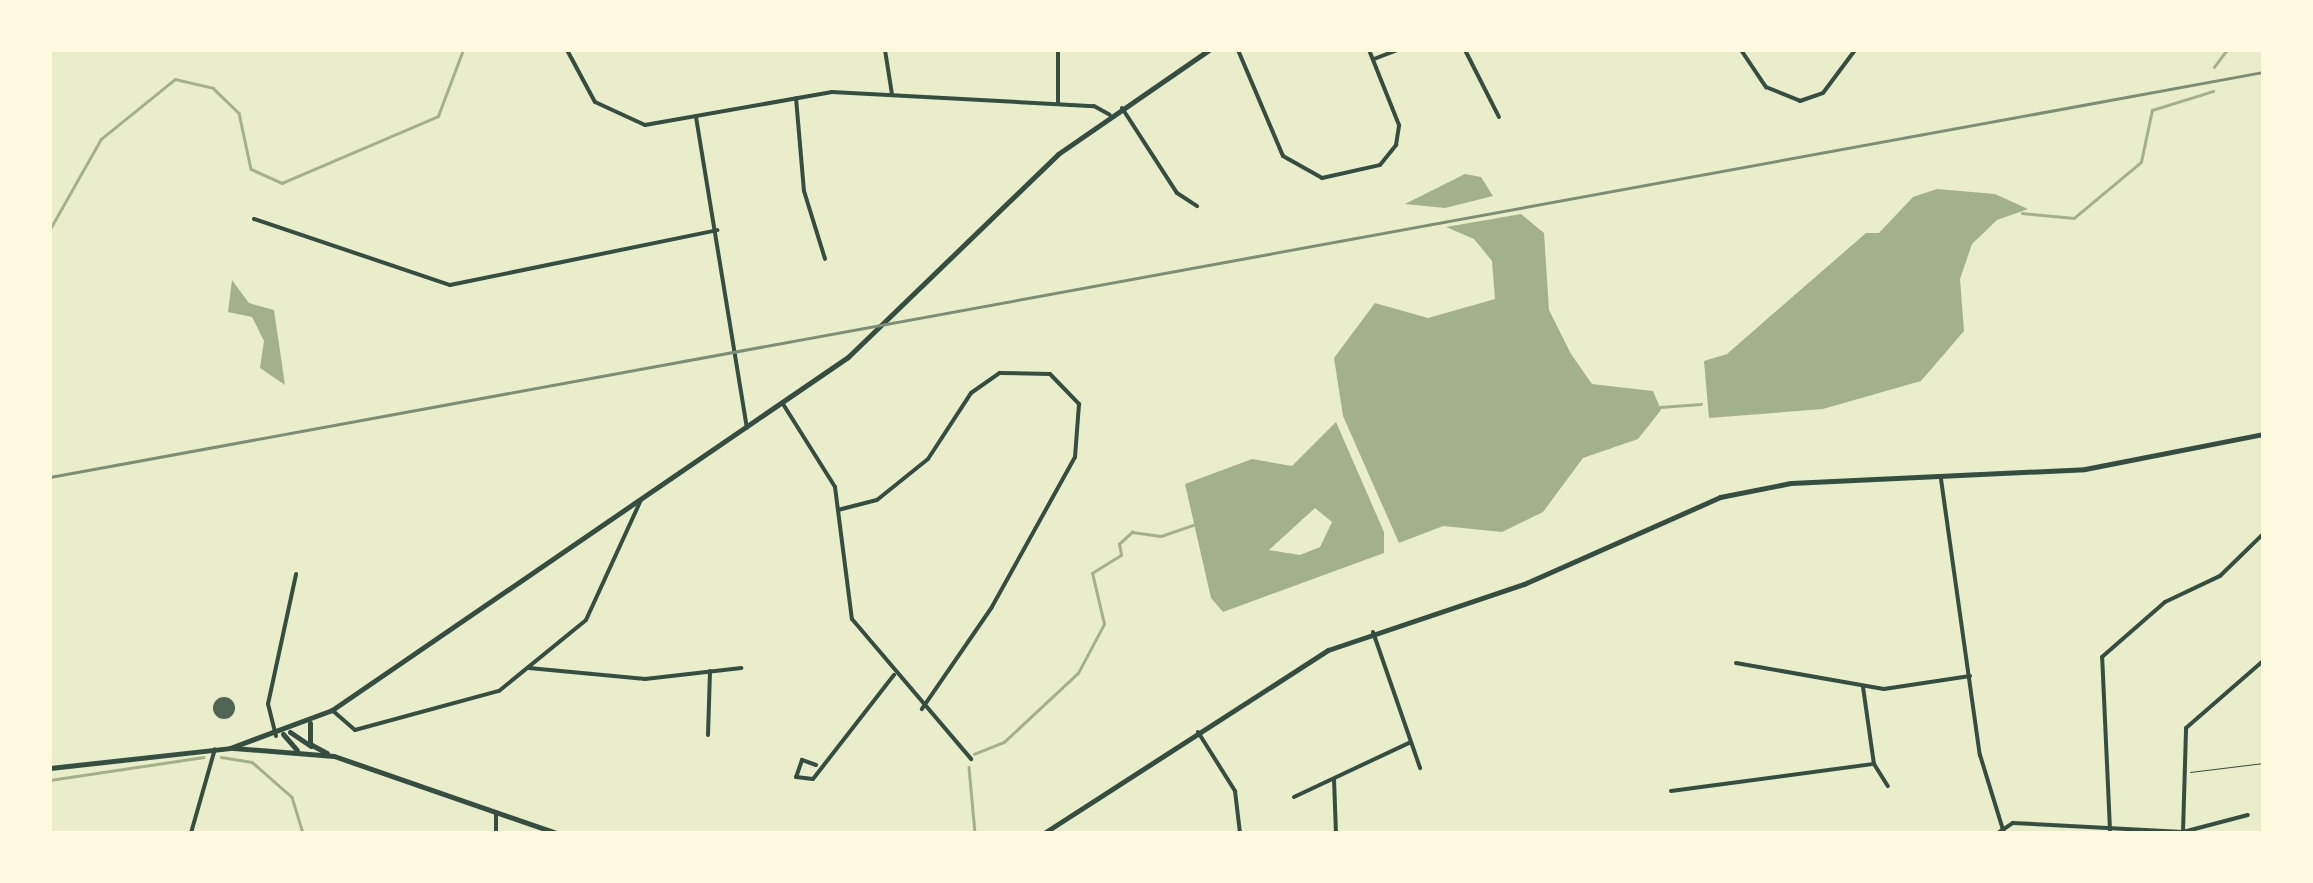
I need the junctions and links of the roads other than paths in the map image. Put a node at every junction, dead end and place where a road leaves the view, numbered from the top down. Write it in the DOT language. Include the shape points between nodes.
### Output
graph roads {
  1 [pos="567,50"];
  2 [pos="885,50"];
  3 [pos="1058,50"];
  4 [pos="1209,50"];
  5 [pos="1238,50"];
  6 [pos="1369,50"];
  7 [pos="1398,50"];
  8 [pos="1465,50"];
  9 [pos="1742,50"];
  10 [pos="1855,50"];
  11 [pos="1373,59"];
  12 [pos="892,94"];
  13 [pos="796,98"];
  14 [pos="1058,104"];
  15 [pos="1122,108"];
  16 [pos="1110,115"];
  17 [pos="696,117"];
  18 [pos="1499,117"];
  19 [pos="1197,206"];
  20 [pos="254,219"];
  21 [pos="717,230"];
  22 [pos="826,258"];
  23 [pos="784,404"];
  24 [pos="747,428"];
  25 [pos="2263,434"];
  26 [pos="1941,479"];
  27 [pos="642,499"];
  28 [pos="838,510"];
  29 [pos="2263,534"];
  30 [pos="296,574"];
  31 [pos="1372,632"];
  32 [pos="2263,661"];
  33 [pos="1736,663"];
  34 [pos="529,668"];
  35 [pos="741,668"];
  36 [pos="710,671"];
  37 [pos="894,675"];
  38 [pos="1970,676"];
  39 [pos="1863,687"];
  40 [pos="922,708"];
  41 [pos="332,710"];
  42 [pos="310,723"];
  43 [pos="1198,732"];
  44 [pos="283,734"];
  45 [pos="708,735"];
  46 [pos="1412,742"];
  47 [pos="314,747"];
  48 [pos="230,748"];
  49 [pos="214,749"];
  50 [pos="300,751"];
  51 [pos="334,756"];
  52 [pos="971,759"];
  53 [pos="2263,763"];
  54 [pos="816,764"];
  55 [pos="1874,764"];
  56 [pos="50,768"];
  57 [pos="1420,768"];
  58 [pos="2182,773"];
  59 [pos="1334,779"];
  60 [pos="1888,786"];
  61 [pos="1671,791"];
  62 [pos="1294,797"];
  63 [pos="496,812"];
  64 [pos="2248,815"];
  65 [pos="2110,830"];
  66 [pos="2001,832"];
  67 [pos="2183,832"];
  68 [pos="191,833"];
  69 [pos="496,833"];
  70 [pos="556,833"];
  71 [pos="1044,833"];
  72 [pos="1240,833"];
  73 [pos="1336,833"];
  1 -- 17 [label="street" via="595,102 617,119"];
  2 -- 12 [label="street"];
  3 -- 14 [label="street"];
  4 -- 15 [label="street"];
  5 -- 11 [label="street" via="1283,156 1314,178 1380,165 1396,145 1399,125"];
  6 -- 11 [label="street"];
  7 -- 11 [label="street"];
  8 -- 18 [label="street"];
  9 -- 10 [label="street" via="1766,87 1800,101 1823,93"];
  12 -- 13 [label="street"];
  12 -- 14 [label="street"];
  13 -- 17 [label="street"];
  13 -- 22 [label="street" via="804,191"];
  14 -- 16 [label="street"];
  15 -- 16 [label="street"];
  15 -- 19 [label="street" via="1178,193"];
  16 -- 23 [label="street" via="1058,154 916,297"];
  17 -- 21 [label="street"];
  20 -- 21 [label="street" via="450,285"];
  21 -- 24 [label="street"];
  23 -- 24 [label="street"];
  23 -- 28 [label="street" via="829,472"];
  24 -- 27 [label="street"];
  25 -- 26 [label="street" via="2085,469"];
  26 -- 31 [label="street" via="1743,490 1524,584"];
  26 -- 38 [label="street"];
  27 -- 34 [label="street" via="593,609"];
  27 -- 41 [label="street"];
  28 -- 37 [label="street" via="852,619"];
  28 -- 40 [label="street" via="869,505 919,467 971,393 1000,373 1050,374 1079,404 1076,457 992,607"];
  29 -- 65 [label="street" via="2220,576 2165,602 2102,656"];
  30 -- 44 [label="street" via="268,704"];
  31 -- 43 [label="street" via="1298,666"];
  31 -- 46 [label="street"];
  32 -- 58 [label="street" via="2191,717"];
  33 -- 39 [label="street"];
  34 -- 36 [label="street" via="645,679"];
  34 -- 41 [label="street" via="488,697 355,730"];
  35 -- 36 [label="street"];
  36 -- 45 [label="street"];
  37 -- 40 [label="street"];
  37 -- 54 [label="street"];
  38 -- 39 [label="street"];
  38 -- 66 [label="street" via="1986,784"];
  39 -- 55 [label="street"];
  40 -- 52 [label="street"];
  41 -- 42 [label="street"];
  42 -- 44 [label="street"];
  42 -- 47 [label="street"];
  43 -- 71 [label="street"];
  43 -- 72 [label="street" via="1236,791"];
  44 -- 47 [label="street"];
  44 -- 48 [label="street"];
  44 -- 50 [label="street"];
  46 -- 57 [label="street"];
  46 -- 59 [label="street"];
  47 -- 51 [label="street"];
  48 -- 49 [label="street"];
  48 -- 50 [label="street"];
  49 -- 56 [label="street"];
  49 -- 68 [label="street"];
  50 -- 51 [label="street"];
  51 -- 63 [label="street"];
  53 -- 58 [label="lane"];
  54 -- 54 [label="street" via="813,779 796,776 802,760"];
  55 -- 60 [label="street"];
  55 -- 61 [label="street" via="1697,795"];
  58 -- 67 [label="street"];
  59 -- 62 [label="street"];
  59 -- 73 [label="street"];
  63 -- 69 [label="street"];
  63 -- 70 [label="street"];
  64 -- 67 [label="street"];
  65 -- 66 [label="street" via="2013,823"];
  65 -- 67 [label="street"];
}
